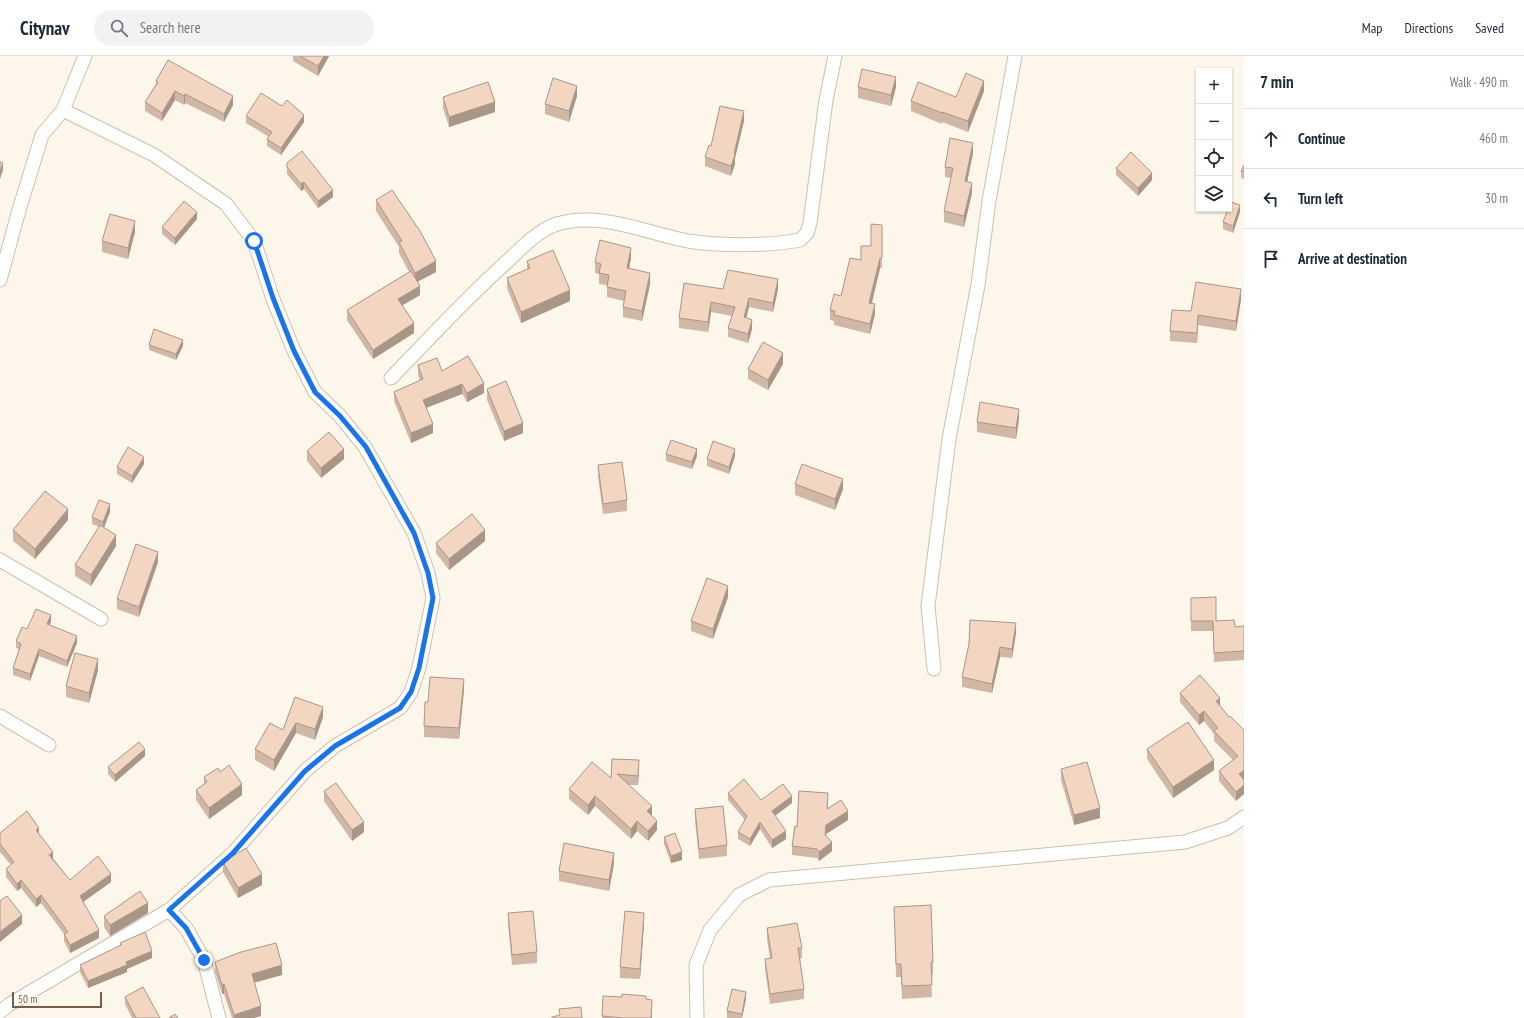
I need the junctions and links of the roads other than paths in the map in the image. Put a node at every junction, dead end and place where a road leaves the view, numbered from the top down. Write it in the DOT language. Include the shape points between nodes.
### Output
graph roads {
  1 [pos="85,56"];
  2 [pos="835,56"];
  3 [pos="1015,56"];
  4 [pos="63,110"];
  5 [pos="0,280"];
  6 [pos="391,378"];
  7 [pos="0,560"];
  8 [pos="101,619"];
  9 [pos="934,669"];
  10 [pos="0,716"];
  11 [pos="49,744"];
  12 [pos="1244,817"];
  13 [pos="169,910"];
  14 [pos="0,1012"];
  15 [pos="219,1018"];
  16 [pos="697,1018"];
  1 -- 4 [label="street"];
  2 -- 6 [label="street" via="826,100 810,223 807,233 800,240 737,244 689,241 621,224 581,220 556,224 530,241 480,285"];
  3 -- 9 [label="street" via="974,306 949,439 928,606"];
  4 -- 5 [label="street" via="42,135"];
  4 -- 13 [label="street" via="154,155 226,204 254,241 294,351 315,392 340,416 366,447 414,533 428,573 433,598 419,668 411,692 400,708 335,746 305,771 233,853"];
  7 -- 8 [label="street"];
  10 -- 11 [label="street"];
  12 -- 16 [label="street" via="1228,828 1185,842 769,880 739,895 710,930 696,965"];
  13 -- 14 [label="street"];
  13 -- 15 [label="street" via="186,928 204,960"];
}
